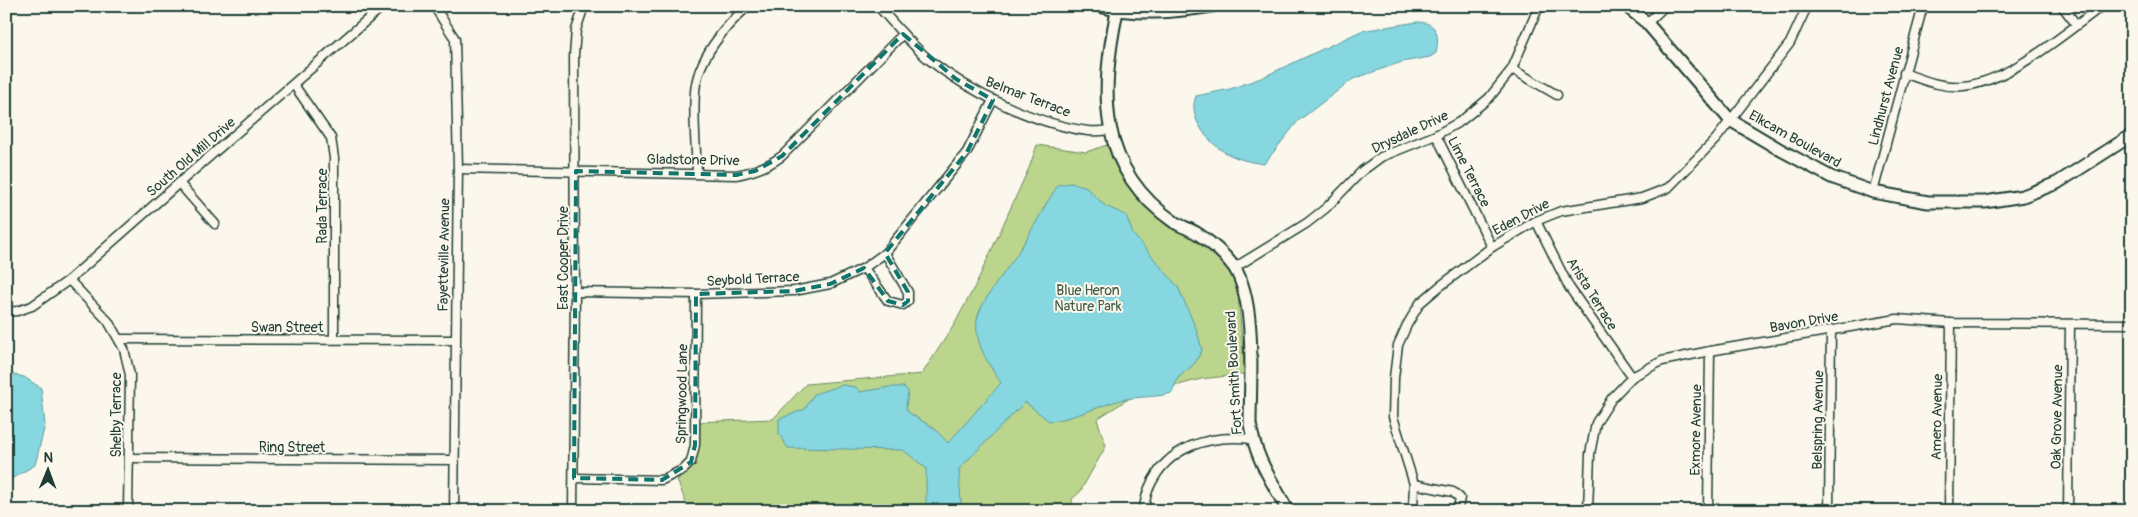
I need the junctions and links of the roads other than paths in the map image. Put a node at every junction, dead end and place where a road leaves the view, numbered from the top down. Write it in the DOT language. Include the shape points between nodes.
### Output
graph roads {
  1 [pos="383,6"];
  2 [pos="434,6"];
  3 [pos="584,6"];
  4 [pos="748,6"];
  5 [pos="878,6"];
  6 [pos="1099,6"];
  7 [pos="1212,6"];
  8 [pos="1539,6"];
  9 [pos="1626,6"];
  10 [pos="1665,6"];
  11 [pos="1805,6"];
  12 [pos="1923,6"];
  13 [pos="2062,6"];
  14 [pos="2102,6"];
  15 [pos="1117,11"];
  16 [pos="1647,23"];
  17 [pos="2076,24"];
  18 [pos="902,34"];
  19 [pos="1512,69"];
  20 [pos="1904,73"];
  21 [pos="294,85"];
  22 [pos="1557,95"];
  23 [pos="993,100"];
  24 [pos="1730,120"];
  25 [pos="1110,130"];
  26 [pos="1436,135"];
  27 [pos="2132,135"];
  28 [pos="458,169"];
  29 [pos="576,171"];
  30 [pos="697,173"];
  31 [pos="179,183"];
  32 [pos="1873,192"];
  33 [pos="1536,221"];
  34 [pos="215,224"];
  35 [pos="1492,247"];
  36 [pos="885,253"];
  37 [pos="864,268"];
  38 [pos="1234,268"];
  39 [pos="69,280"];
  40 [pos="575,292"];
  41 [pos="696,294"];
  42 [pos="6,312"];
  43 [pos="1951,323"];
  44 [pos="2070,324"];
  45 [pos="2132,324"];
  46 [pos="1831,330"];
  47 [pos="119,339"];
  48 [pos="334,339"];
  49 [pos="455,340"];
  50 [pos="1710,351"];
  51 [pos="1632,377"];
  52 [pos="1252,439"];
  53 [pos="129,458"];
  54 [pos="454,460"];
  55 [pos="574,478"];
  56 [pos="1414,484"];
  57 [pos="1413,510"];
  58 [pos="128,511"];
  59 [pos="454,511"];
  60 [pos="573,511"];
  61 [pos="1143,511"];
  62 [pos="1288,511"];
  63 [pos="1424,511"];
  64 [pos="1453,511"];
  65 [pos="1588,511"];
  66 [pos="1708,511"];
  67 [pos="1829,511"];
  68 [pos="1949,511"];
  69 [pos="2068,511"];
  1 -- 21 [label="street, South Old Mill Drive"];
  2 -- 28 [label="street, Fayetteville Avenue" via="455,38"];
  3 -- 29 [label="street, East Cooper Drive" via="576,30 574,55"];
  4 -- 30 [label="street" via="722,32 705,58 697,82"];
  5 -- 18 [label="street, Belmar Terrace"];
  6 -- 15 [label="street"];
  7 -- 15 [label="street" via="1173,12"];
  8 -- 19 [label="street, Drysdale Drive"];
  9 -- 16 [label="street, Elkcam Boulevard"];
  10 -- 16 [label="street"];
  11 -- 24 [label="street, Eden Drive" via="1790,43"];
  12 -- 20 [label="street, Lindhurst Avenue"];
  13 -- 17 [label="street"];
  14 -- 17 [label="street"];
  15 -- 25 [label="street, Fort Smith Boulevard" via="1106,70"];
  16 -- 24 [label="street, Elkcam Boulevard"];
  17 -- 20 [label="street" via="2011,70 1985,82 1962,86 1934,84"];
  18 -- 23 [label="street, Belmar Terrace" via="956,79"];
  18 -- 30 [label="street, Gladstone Drive" via="782,156 769,165 755,172 736,175"];
  19 -- 22 [label="street"];
  19 -- 26 [label="street, Drysdale Drive" via="1489,98 1461,121"];
  20 -- 32 [label="street, Lindhurst Avenue"];
  21 -- 31 [label="street, South Old Mill Drive"];
  21 -- 48 [label="street, Rada Terrace" via="331,138 334,158"];
  23 -- 25 [label="street, Belmar Terrace" via="1049,122 1089,131"];
  23 -- 36 [label="street, Seybold Terrace" via="967,152"];
  24 -- 32 [label="street, Elkcam Boulevard" via="1831,177"];
  24 -- 33 [label="street, Eden Drive" via="1668,188 1642,198 1561,210"];
  25 -- 38 [label="street, Fort Smith Boulevard" via="1130,177 1147,198 1175,222 1211,244"];
  26 -- 35 [label="street, Lime Terrace"];
  26 -- 38 [label="street, Drysdale Drive" via="1382,157 1362,171 1307,223"];
  27 -- 32 [label="street, Elkcam Boulevard" via="2057,183 2023,196 1984,202 1928,202"];
  28 -- 29 [label="street, Gladstone Drive"];
  28 -- 49 [label="street, Fayetteville Avenue"];
  29 -- 30 [label="street, Gladstone Drive"];
  29 -- 40 [label="street, East Cooper Drive"];
  31 -- 34 [label="street"];
  31 -- 39 [label="street, South Old Mill Drive"];
  33 -- 35 [label="street, Eden Drive"];
  33 -- 51 [label="street, Arista Terrace" via="1569,287"];
  35 -- 56 [label="street, Eden Drive" via="1420,303 1398,345 1393,416"];
  36 -- 37 [label="street, Seybold Terrace"];
  36 -- 37 [label="street" via="908,292 908,301 903,305 888,301"];
  37 -- 41 [label="street, Seybold Terrace" via="830,284 794,291"];
  38 -- 52 [label="street, Fort Smith Boulevard" via="1245,293 1249,321"];
  39 -- 42 [label="street, South Old Mill Drive" via="32,306"];
  39 -- 47 [label="street, Shelby Terrace" via="108,321"];
  40 -- 41 [label="street, Seybold Terrace"];
  40 -- 55 [label="street, East Cooper Drive"];
  41 -- 55 [label="street, Springwood Lane" via="695,445 691,462 662,480"];
  43 -- 44 [label="street, Bavon Drive"];
  43 -- 46 [label="street, Bavon Drive" via="1896,319"];
  43 -- 68 [label="street, Amero Avenue"];
  44 -- 45 [label="street, Bavon Drive"];
  44 -- 69 [label="street, Oak Grove Avenue"];
  46 -- 50 [label="street, Bavon Drive"];
  46 -- 67 [label="street, Belspring Avenue"];
  47 -- 48 [label="street, Swan Street"];
  47 -- 53 [label="street, Shelby Terrace" via="130,376"];
  48 -- 49 [label="street, Swan Street"];
  49 -- 54 [label="street, Fayetteville Avenue"];
  50 -- 51 [label="street, Bavon Drive" via="1662,361"];
  50 -- 66 [label="street, Exmore Avenue"];
  51 -- 65 [label="street, Bavon Drive" via="1612,398 1596,423 1590,454"];
  52 -- 61 [label="street" via="1213,438 1193,444 1176,455 1149,488"];
  52 -- 62 [label="street, Fort Smith Boulevard" via="1264,469"];
  53 -- 54 [label="street, Ring Street"];
  53 -- 58 [label="street, Shelby Terrace"];
  54 -- 59 [label="street, Fayetteville Avenue"];
  55 -- 60 [label="street, East Cooper Drive"];
  56 -- 57 [label="street, Eden Drive"];
  56 -- 64 [label="street" via="1453,492 1460,498 1458,508"];
  57 -- 63 [label="street"];
}
